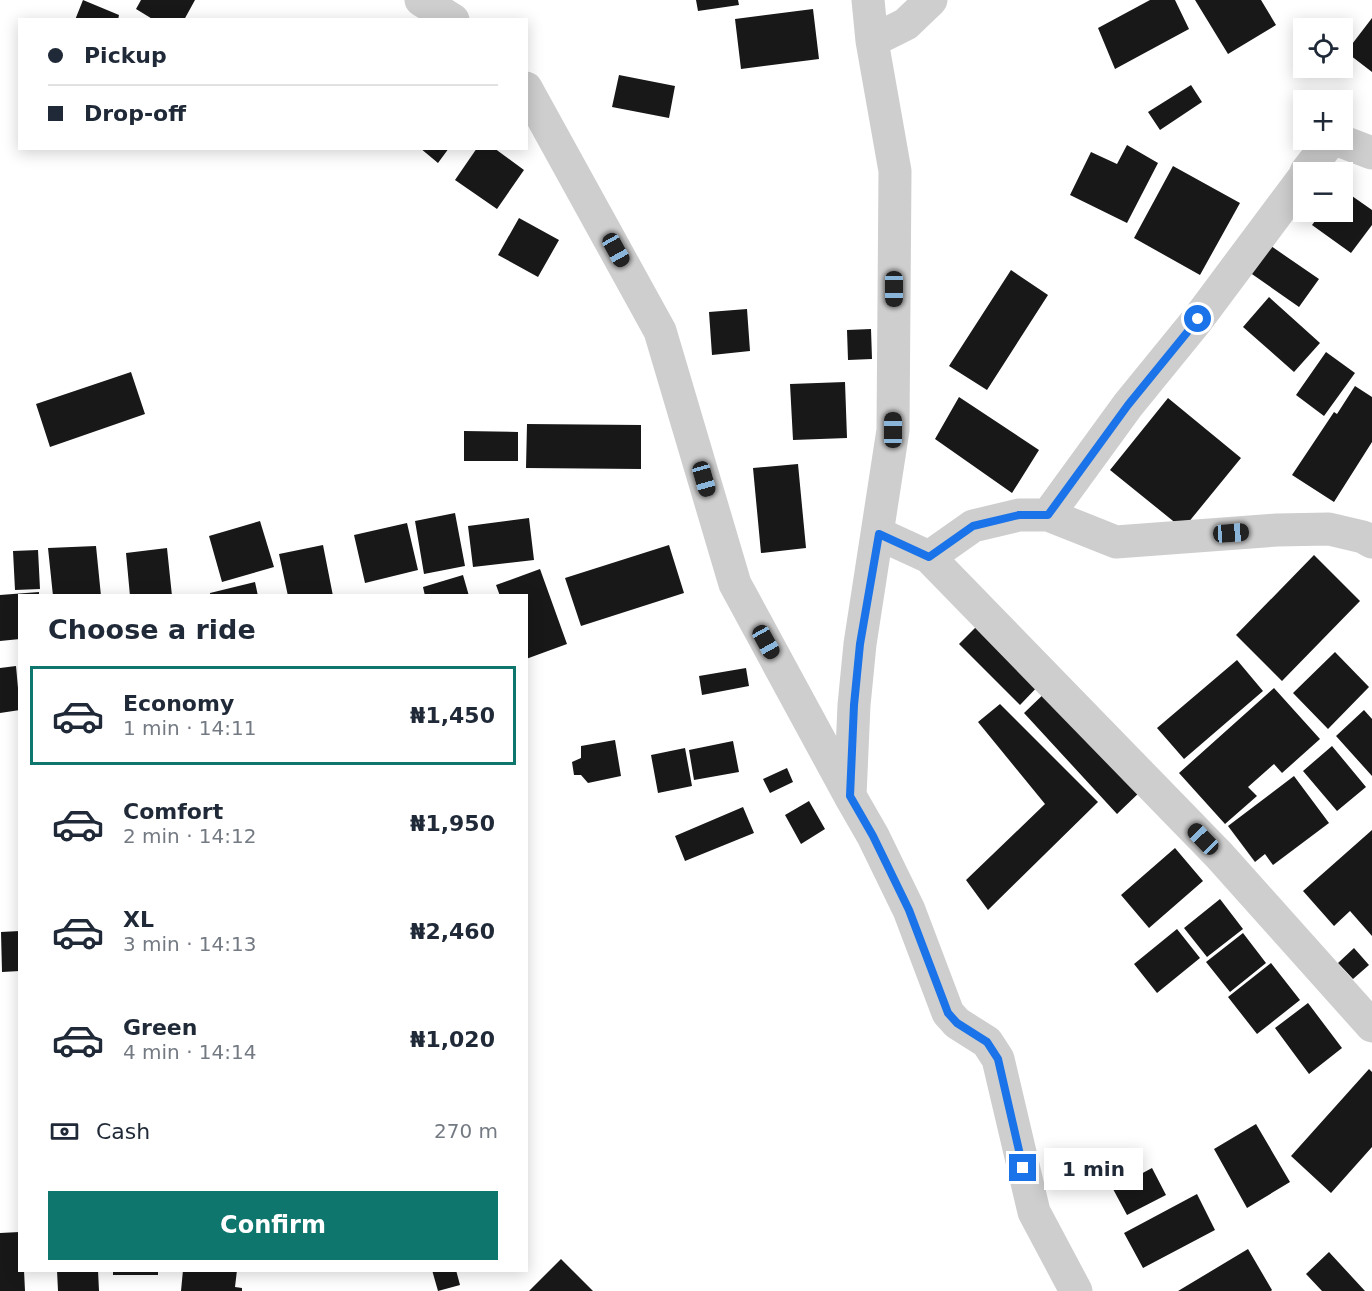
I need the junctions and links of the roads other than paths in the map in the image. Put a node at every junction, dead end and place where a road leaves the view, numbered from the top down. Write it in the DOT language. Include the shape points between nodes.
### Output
graph roads {
  1 [pos="422,0"];
  2 [pos="867,0"];
  3 [pos="931,0"];
  4 [pos="450,18"];
  5 [pos="872,41"];
  6 [pos="528,92"];
  7 [pos="1323,150"];
  8 [pos="1314,162"];
  9 [pos="1293,192"];
  10 [pos="1048,515"];
  11 [pos="879,534"];
  12 [pos="1372,542"];
  13 [pos="929,557"];
  14 [pos="850,796"];
  15 [pos="1372,1026"];
  16 [pos="1076,1291"];
  1 -- 4 [label="street"];
  2 -- 5 [label="street"];
  3 -- 5 [label="street" via="906,24"];
  5 -- 11 [label="street" via="895,171 893,430"];
  6 -- 14 [label="street" via="660,331 735,584"];
  7 -- 8 [label="street"];
  9 -- 10 [label="street"];
  10 -- 12 [label="street" via="1116,542 1329,529"];
  10 -- 13 [label="street" via="1019,515 973,526"];
  11 -- 13 [label="street"];
  11 -- 14 [label="street" via="860,644"];
  13 -- 15 [label="street" via="1219,855"];
  14 -- 16 [label="street" via="909,910 948,1013 987,1042 998,1059 1034,1212"];
}
